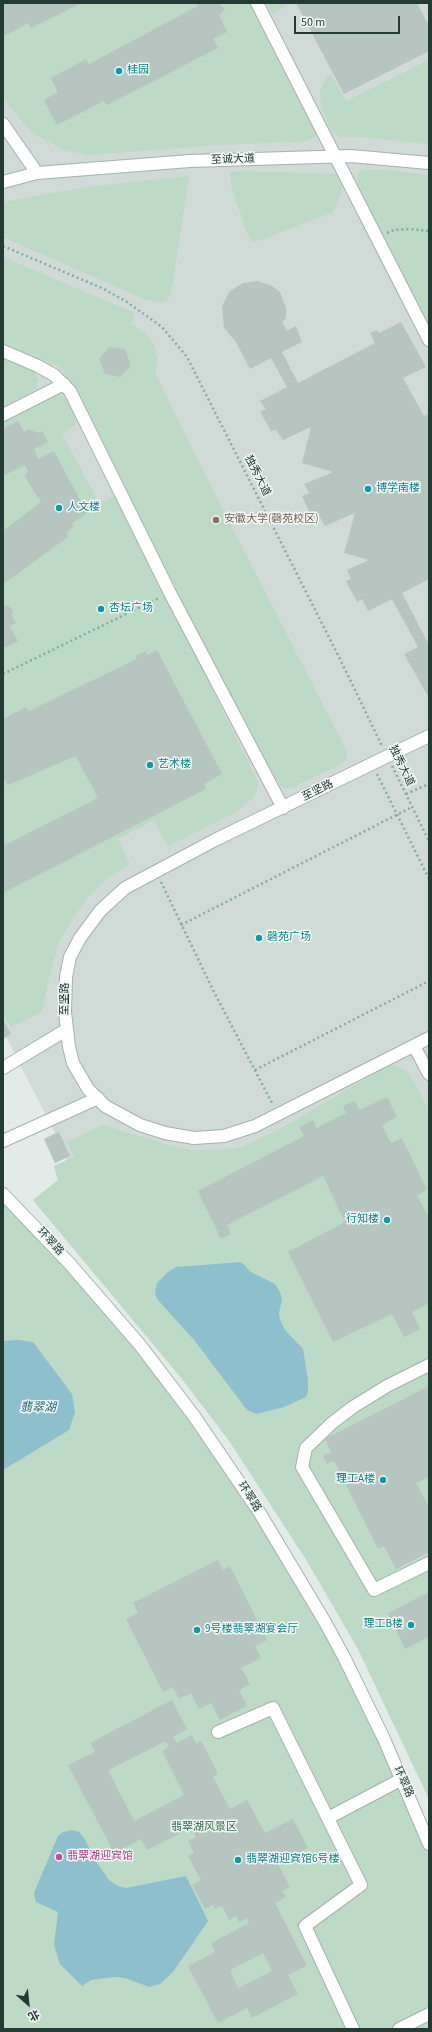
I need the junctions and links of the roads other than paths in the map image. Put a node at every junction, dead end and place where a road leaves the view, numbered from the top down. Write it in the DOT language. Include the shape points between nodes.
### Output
graph roads {
  1 [pos="257,3"];
  2 [pos="3,124"];
  3 [pos="336,156"];
  4 [pos="429,163"];
  5 [pos="37,173"];
  6 [pos="3,182"];
  7 [pos="429,340"];
  8 [pos="3,351"];
  9 [pos="64,384"];
  10 [pos="3,415"];
  11 [pos="429,736"];
  12 [pos="283,808"];
  13 [pos="66,1030"];
  14 [pos="429,1038"];
  15 [pos="414,1046"];
  16 [pos="3,1068"];
  17 [pos="429,1074"];
  18 [pos="98,1098"];
  19 [pos="3,1141"];
  20 [pos="3,1194"];
  21 [pos="429,1365"];
  22 [pos="429,1563"];
  23 [pos="218,1732"];
  24 [pos="402,1779"];
  25 [pos="328,1818"];
  26 [pos="429,1844"];
  27 [pos="429,2014"];
  28 [pos="353,2029"];
  29 [pos="399,2029"];
  1 -- 3 [label="street"];
  2 -- 5 [label="street"];
  3 -- 4 [label="street, 至诚大道"];
  3 -- 5 [label="street, 至诚大道" via="190,161"];
  3 -- 7 [label="street"];
  5 -- 6 [label="street, 至诚大道"];
  8 -- 9 [label="street" via="38,366"];
  9 -- 10 [label="street"];
  9 -- 12 [label="street" via="78,404 170,593"];
  11 -- 12 [label="street, 至坚路"];
  12 -- 13 [label="street, 至坚路" via="215,840 125,888 100,911 80,938 70,957 66,977"];
  13 -- 16 [label="street"];
  13 -- 18 [label="street, 至坚路" via="73,1063 84,1083"];
  14 -- 15 [label="street, 至坚路"];
  15 -- 17 [label="street"];
  15 -- 18 [label="street, 至坚路" via="255,1126 224,1136 194,1138 165,1133 140,1125 114,1112"];
  18 -- 19 [label="street"];
  20 -- 24 [label="street, 环翠路" via="69,1263 140,1345 214,1444 280,1545 325,1622"];
  21 -- 22 [label="street" via="387,1386 332,1423 306,1448 302,1467 374,1590"];
  23 -- 25 [label="street" via="274,1708"];
  24 -- 25 [label="street"];
  24 -- 26 [label="street, 环翠路"];
  25 -- 28 [label="street" via="361,1885 305,1926"];
  27 -- 29 [label="street"];
}
